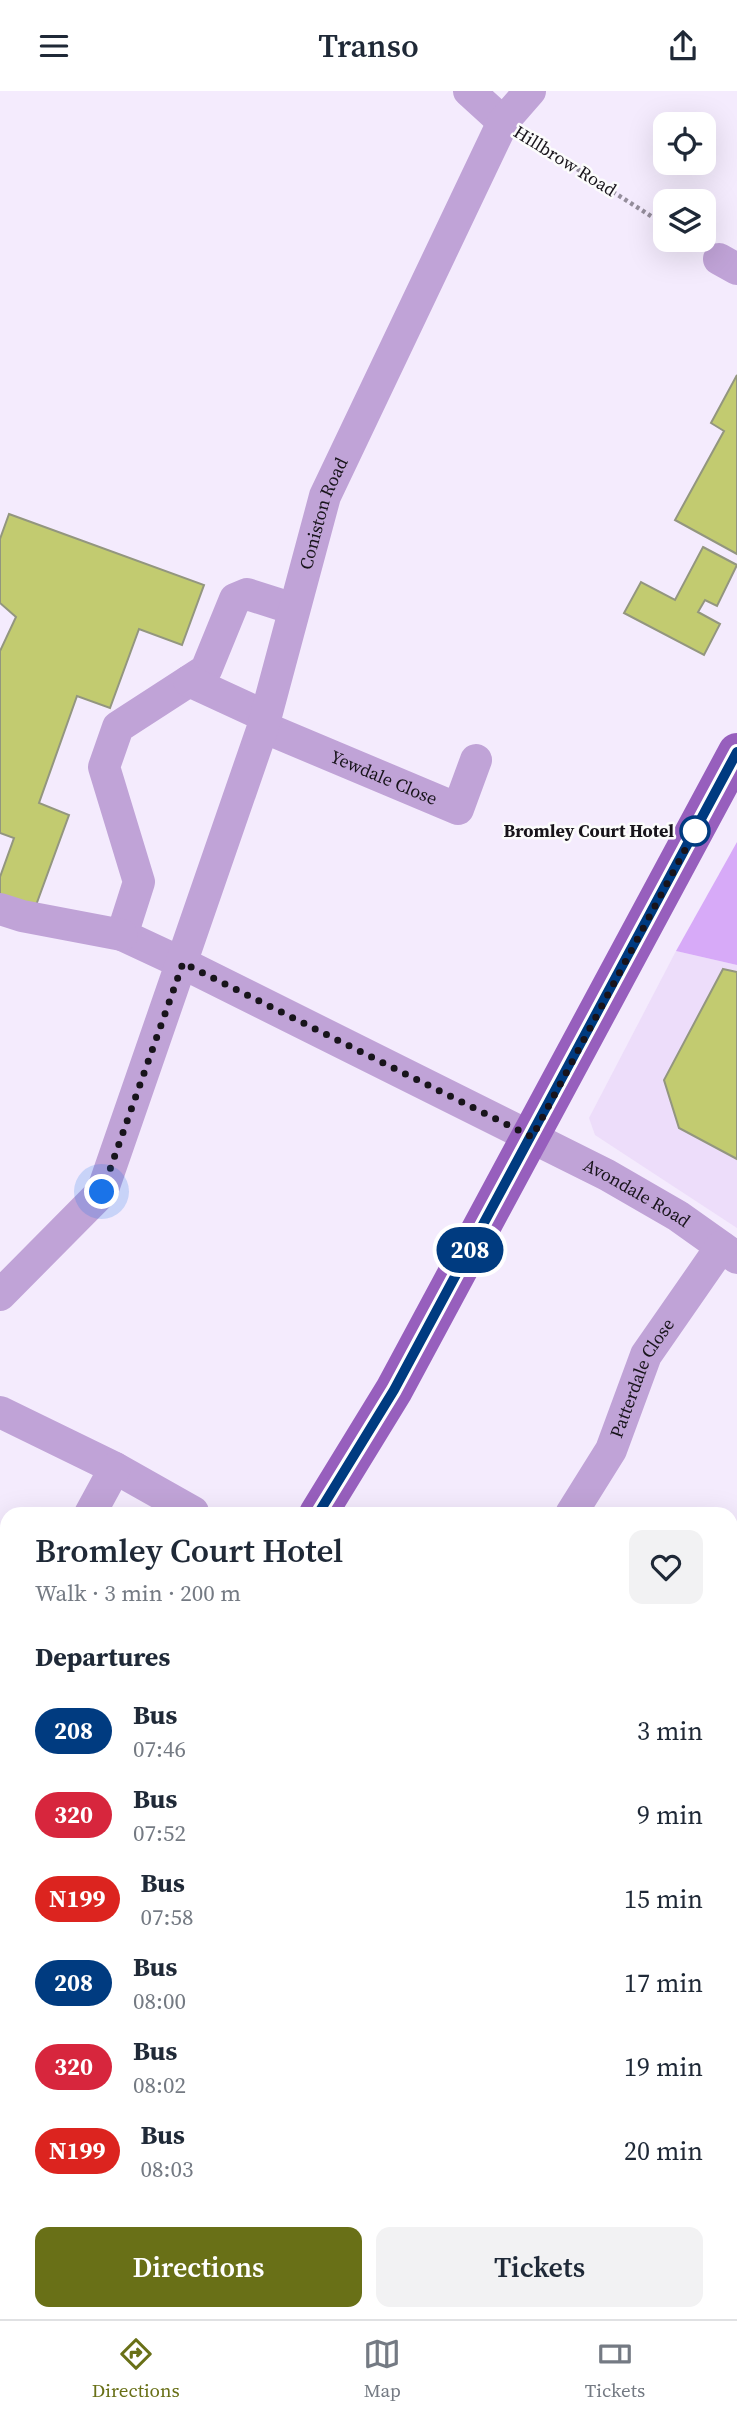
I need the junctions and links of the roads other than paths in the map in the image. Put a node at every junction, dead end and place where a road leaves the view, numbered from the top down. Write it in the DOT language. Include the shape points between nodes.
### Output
graph roads {
  1 [pos="469,91"];
  2 [pos="530,91"];
  3 [pos="503,122"];
  4 [pos="295,609"];
  5 [pos="189,681"];
  6 [pos="264,722"];
  7 [pos="737,752"];
  8 [pos="476,760"];
  9 [pos="0,909"];
  10 [pos="122,935"];
  11 [pos="183,963"];
  12 [pos="532,1137"];
  13 [pos="729,1252"];
  14 [pos="0,1295"];
  15 [pos="0,1412"];
  16 [pos="115,1468"];
  17 [pos="94,1507"];
  18 [pos="184,1507"];
  19 [pos="322,1507"];
  20 [pos="575,1507"];
  1 -- 3 [label="street, Hillbrow Road"];
  2 -- 3 [label="street, Coniston Road"];
  3 -- 4 [label="street, Coniston Road" via="325,496"];
  4 -- 5 [label="street" via="247,594 235,599 206,670"];
  4 -- 6 [label="street, Coniston Road"];
  5 -- 6 [label="street"];
  5 -- 10 [label="street" via="118,727 104,767 139,882"];
  6 -- 8 [label="street, Yewdale Close" via="458,809"];
  6 -- 11 [label="street, Coniston Road"];
  7 -- 12 [label="main road"];
  9 -- 10 [label="street"];
  10 -- 11 [label="street"];
  11 -- 12 [label="street"];
  11 -- 14 [label="street, Coniston Road" via="102,1192"];
  12 -- 13 [label="street, Avondale Road" via="678,1216"];
  12 -- 19 [label="main road" via="394,1390"];
  13 -- 20 [label="street, Patterdale Close" via="646,1356 611,1450"];
  15 -- 16 [label="street"];
  16 -- 17 [label="street"];
  16 -- 18 [label="street"];
}
